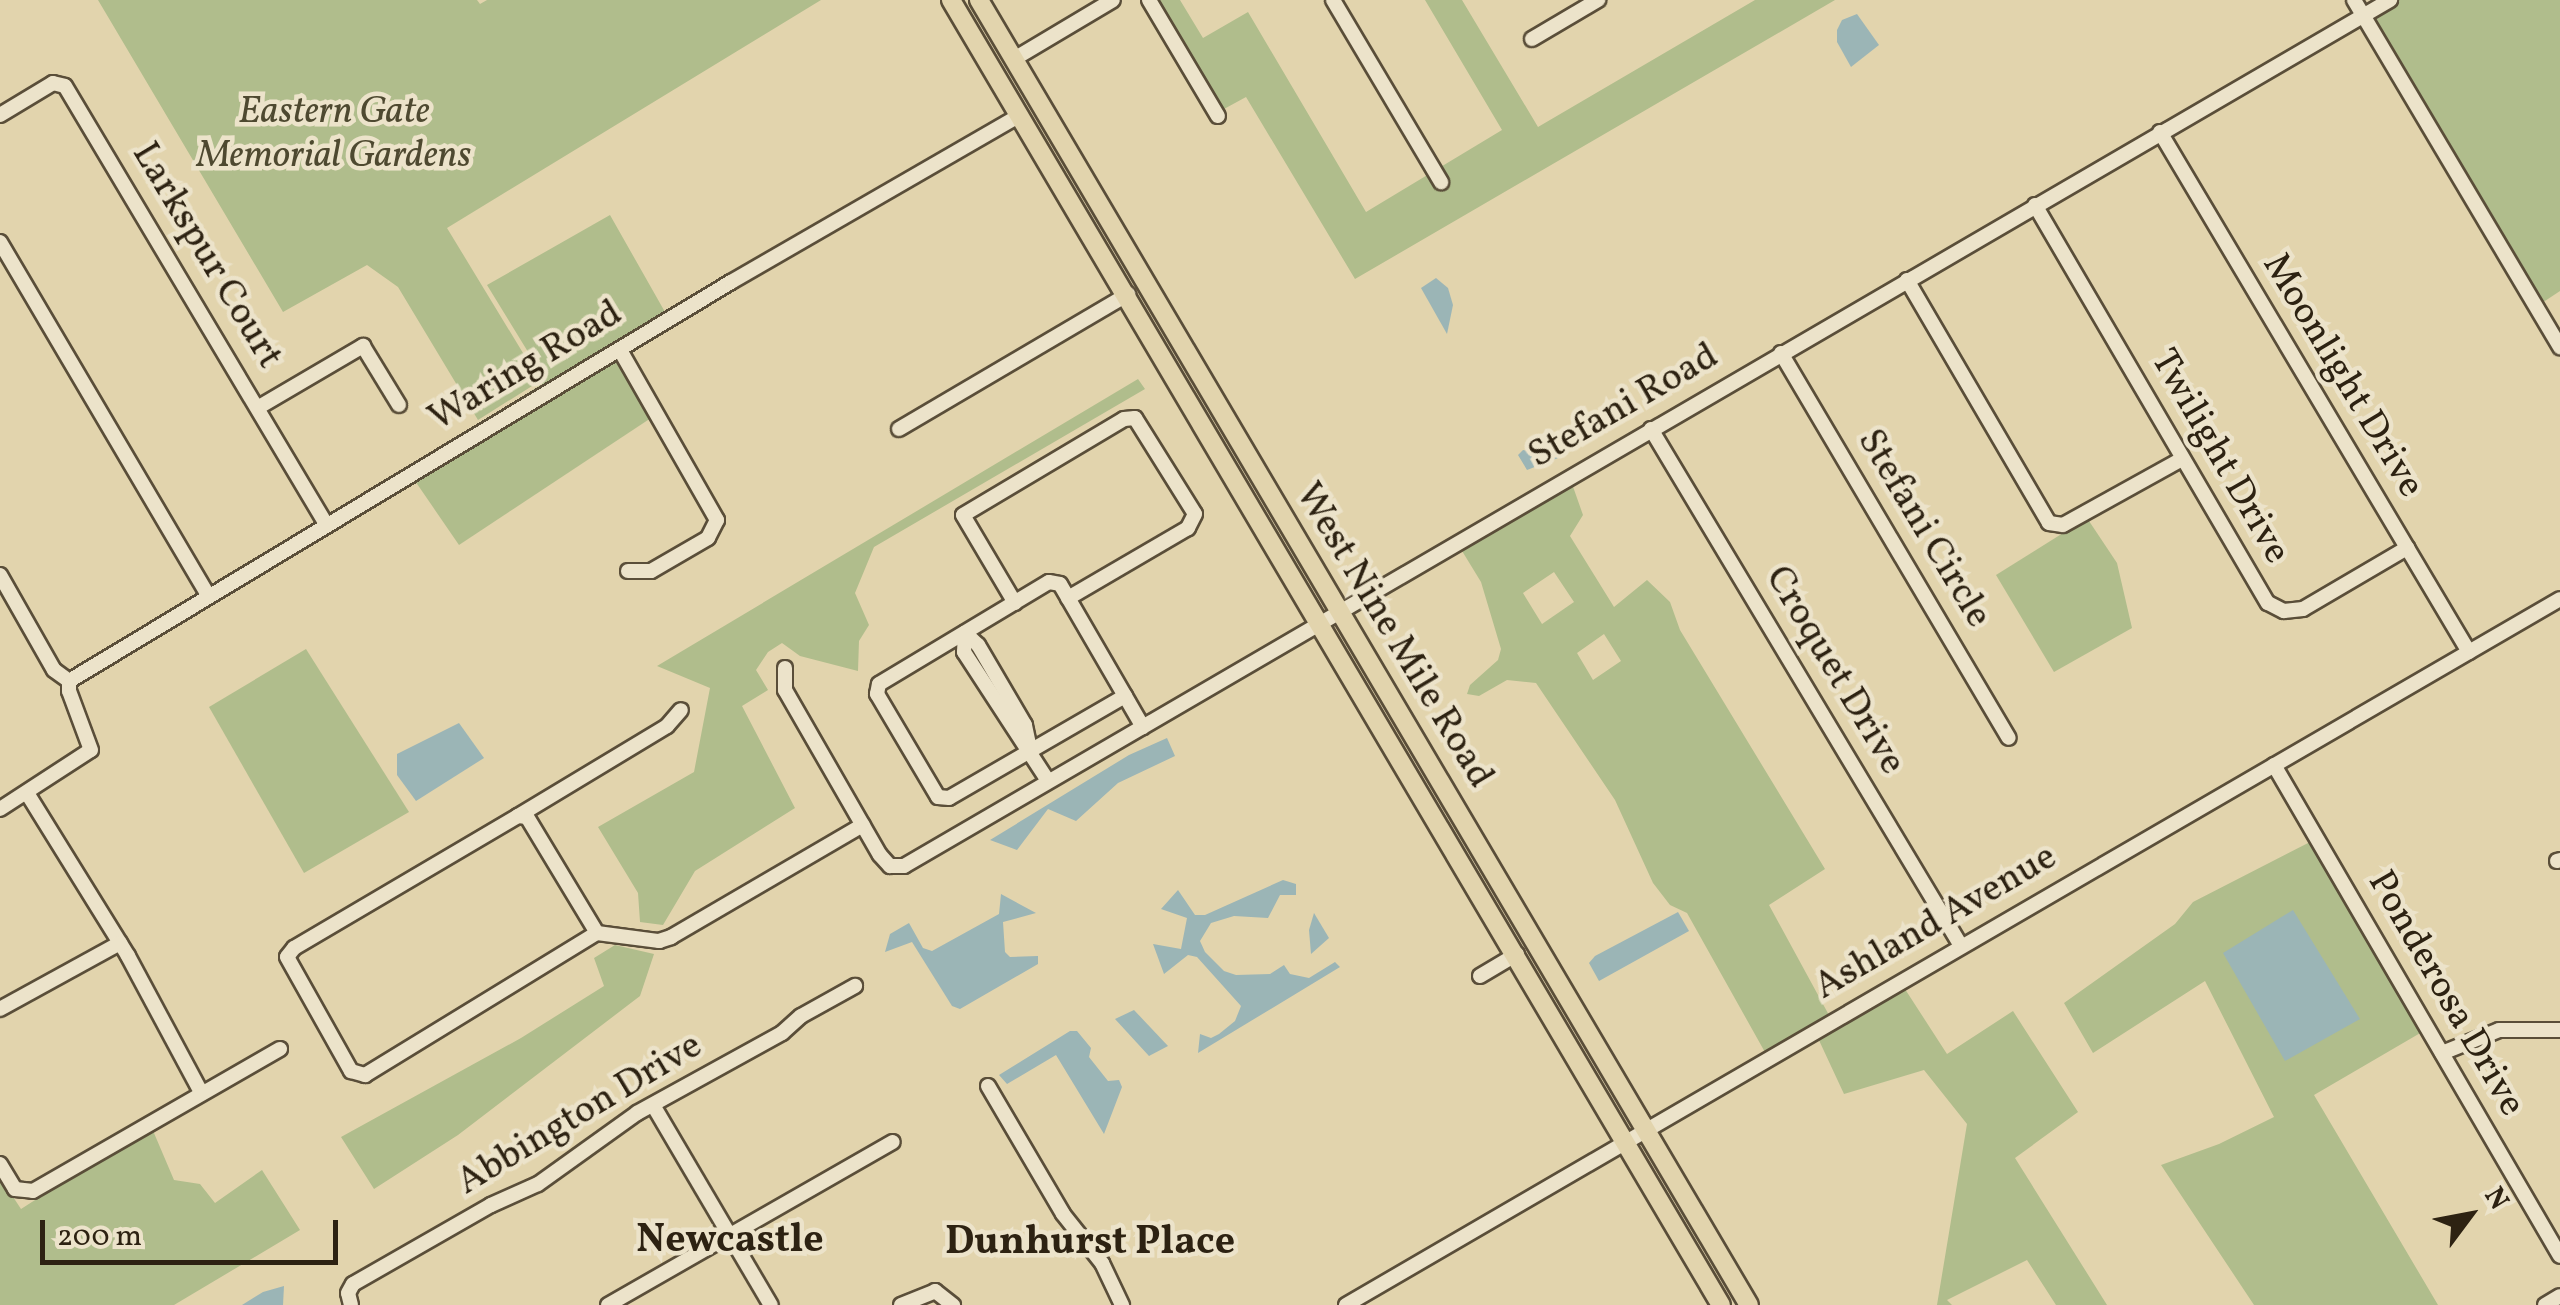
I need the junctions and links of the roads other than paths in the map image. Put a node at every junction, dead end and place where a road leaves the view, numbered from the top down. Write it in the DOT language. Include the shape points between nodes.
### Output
graph roads {
  1 [pos="951,0"];
  2 [pos="965,0"];
  3 [pos="979,0"];
  4 [pos="1114,0"];
  5 [pos="1149,0"];
  6 [pos="1332,0"];
  7 [pos="1598,0"];
  8 [pos="2354,0"];
  9 [pos="2390,0"];
  10 [pos="2363,15"];
  11 [pos="1532,39"];
  12 [pos="1014,59"];
  13 [pos="0,115"];
  14 [pos="1020,115"];
  15 [pos="1218,116"];
  16 [pos="2160,132"];
  17 [pos="1440,182"];
  18 [pos="2035,205"];
  19 [pos="0,242"];
  20 [pos="1137,266"];
  21 [pos="1907,280"];
  22 [pos="1128,294"];
  23 [pos="2560,348"];
  24 [pos="620,350"];
  25 [pos="1781,353"];
  26 [pos="399,405"];
  27 [pos="259,407"];
  28 [pos="899,429"];
  29 [pos="1651,429"];
  30 [pos="1214,439"];
  31 [pos="2182,459"];
  32 [pos="326,524"];
  33 [pos="2407,548"];
  34 [pos="628,571"];
  35 [pos="0,575"];
  36 [pos="208,595"];
  37 [pos="1068,598"];
  38 [pos="2560,599"];
  39 [pos="1014,603"];
  40 [pos="1340,610"];
  41 [pos="1321,621"];
  42 [pos="965,633"];
  43 [pos="2469,652"];
  44 [pos="784,668"];
  45 [pos="69,682"];
  46 [pos="1125,696"];
  47 [pos="681,710"];
  48 [pos="1142,726"];
  49 [pos="2010,738"];
  50 [pos="1030,749"];
  51 [pos="2274,765"];
  52 [pos="1048,781"];
  53 [pos="27,793"];
  54 [pos="1449,795"];
  55 [pos="0,809"];
  56 [pos="518,816"];
  57 [pos="863,826"];
  58 [pos="594,937"];
  59 [pos="120,942"];
  60 [pos="1961,946"];
  61 [pos="1517,954"];
  62 [pos="1480,976"];
  63 [pos="855,986"];
  64 [pos="0,1009"];
  65 [pos="2560,1030"];
  66 [pos="280,1049"];
  67 [pos="2442,1053"];
  68 [pos="988,1086"];
  69 [pos="202,1092"];
  70 [pos="654,1105"];
  71 [pos="1646,1130"];
  72 [pos="1626,1141"];
  73 [pos="894,1142"];
  74 [pos="0,1164"];
  75 [pos="729,1234"];
  76 [pos="2560,1256"];
  77 [pos="2560,1296"];
  78 [pos="350,1304"];
  79 [pos="612,1304"];
  80 [pos="771,1305"];
  81 [pos="901,1305"];
  82 [pos="953,1305"];
  83 [pos="1122,1305"];
  84 [pos="1346,1305"];
  85 [pos="1721,1305"];
  86 [pos="1742,1305"];
  87 [pos="1749,1305"];
  88 [pos="2545,1305"];
  1 -- 14 [label="main road, West Nine Mile Road"];
  2 -- 12 [label="main road" via="998,51"];
  3 -- 12 [label="main road, West Nine Mile Road"];
  4 -- 12 [label="street"];
  5 -- 15 [label="street"];
  6 -- 17 [label="street"];
  7 -- 11 [label="street"];
  8 -- 10 [label="street"];
  9 -- 10 [label="street, Stefani Road"];
  10 -- 16 [label="street, Stefani Road"];
  10 -- 23 [label="street"];
  12 -- 20 [label="main road, West Nine Mile Road"];
  13 -- 27 [label="street, Larkspur Court" via="53,82 65,86"];
  14 -- 20 [label="main road" via="1034,120 1125,264"];
  14 -- 22 [label="main road, West Nine Mile Road"];
  14 -- 24 [label="street, Waring Road"];
  16 -- 18 [label="street, Stefani Road"];
  16 -- 33 [label="street, Moonlight Drive"];
  18 -- 21 [label="street, Stefani Road"];
  18 -- 31 [label="street, Twilight Drive"];
  19 -- 36 [label="street"];
  20 -- 40 [label="main road, West Nine Mile Road"];
  21 -- 25 [label="street, Stefani Road"];
  21 -- 31 [label="street" via="2049,523 2063,524"];
  22 -- 28 [label="street"];
  22 -- 30 [label="main road, West Nine Mile Road"];
  24 -- 32 [label="street, Waring Road"];
  24 -- 34 [label="street" via="717,520 708,538 651,570"];
  25 -- 29 [label="street, Stefani Road"];
  25 -- 49 [label="street, Stefani Circle"];
  26 -- 27 [label="street" via="363,346"];
  27 -- 32 [label="street, Larkspur Court"];
  29 -- 40 [label="street, Stefani Road"];
  29 -- 60 [label="street, Croquet Drive"];
  30 -- 40 [label="main road" via="1227,445 1326,604"];
  30 -- 41 [label="main road, West Nine Mile Road"];
  31 -- 33 [label="street, Twilight Drive" via="2275,608 2304,609"];
  32 -- 36 [label="street, Waring Road"];
  33 -- 43 [label="street, Moonlight Drive"];
  35 -- 45 [label="street" via="54,670"];
  36 -- 45 [label="street, Waring Road"];
  37 -- 39 [label="street" via="1060,584 1048,582"];
  37 -- 39 [label="street" via="1188,528 1195,514 1134,418 963,515"];
  37 -- 46 [label="street"];
  38 -- 43 [label="street, Ashland Avenue"];
  39 -- 42 [label="street"];
  40 -- 41 [label="street, Stefani Road"];
  40 -- 54 [label="main road, West Nine Mile Road"];
  41 -- 48 [label="street, Stefani Road"];
  41 -- 54 [label="main road" via="1343,634 1431,784"];
  41 -- 61 [label="main road, West Nine Mile Road"];
  42 -- 50 [label="street" via="1024,725"];
  42 -- 50 [label="street" via="878,684 878,694 938,797 949,798"];
  43 -- 51 [label="street, Ashland Avenue"];
  44 -- 57 [label="street" via="785,690"];
  45 -- 53 [label="street" via="92,746"];
  46 -- 48 [label="street"];
  46 -- 50 [label="street"];
  47 -- 56 [label="street" via="667,726"];
  48 -- 52 [label="street, Stefani Road"];
  50 -- 52 [label="street"];
  51 -- 60 [label="street, Ashland Avenue"];
  51 -- 67 [label="street, Ponderosa Drive"];
  52 -- 57 [label="street, Stefani Road" via="904,866 890,866"];
  53 -- 55 [label="street"];
  53 -- 59 [label="street"];
  54 -- 71 [label="main road, West Nine Mile Road"];
  56 -- 58 [label="street" via="527,817"];
  56 -- 58 [label="street" via="288,957 351,1070 365,1075"];
  57 -- 58 [label="street" via="671,937"];
  59 -- 64 [label="street"];
  59 -- 69 [label="street"];
  60 -- 71 [label="street, Ashland Avenue"];
  61 -- 62 [label="street"];
  61 -- 71 [label="main road" via="1543,976 1633,1128"];
  61 -- 72 [label="main road, West Nine Mile Road"];
  63 -- 70 [label="street, Abbington Drive"];
  65 -- 67 [label="street" via="2499,1030"];
  66 -- 69 [label="street"];
  67 -- 76 [label="street, Ponderosa Drive"];
  68 -- 83 [label="street"];
  69 -- 74 [label="street" via="33,1191 21,1192"];
  70 -- 75 [label="street"];
  70 -- 78 [label="street, Abbington Drive" via="538,1184 353,1284"];
  71 -- 72 [label="street, Ashland Avenue"];
  71 -- 87 [label="main road, West Nine Mile Road"];
  72 -- 84 [label="street, Ashland Avenue"];
  72 -- 85 [label="main road, West Nine Mile Road"];
  72 -- 86 [label="main road" via="1643,1147"];
  73 -- 75 [label="street"];
  75 -- 79 [label="street"];
  75 -- 80 [label="street"];
  77 -- 88 [label="street"];
  81 -- 82 [label="street" via="935,1291"];
}
